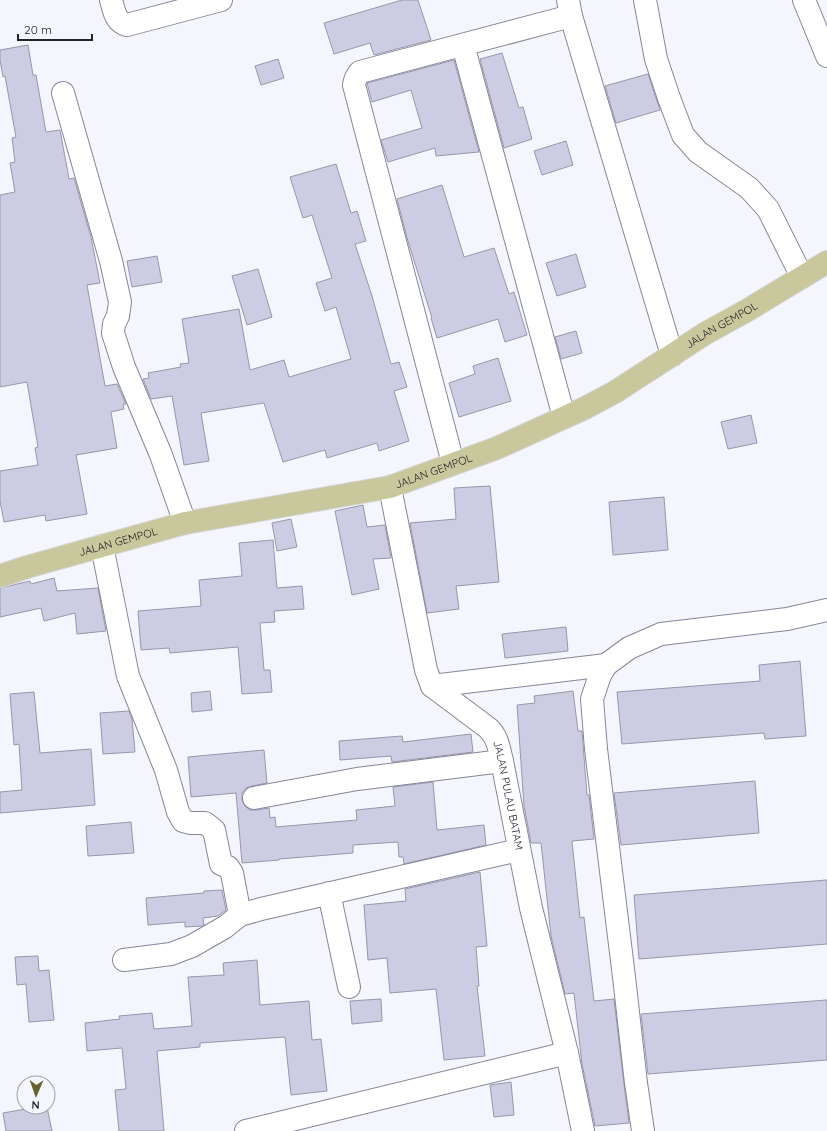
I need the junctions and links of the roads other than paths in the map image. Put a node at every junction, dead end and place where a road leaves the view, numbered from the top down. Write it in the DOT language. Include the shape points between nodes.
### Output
graph roads {
  1 [pos="111,0"];
  2 [pos="221,0"];
  3 [pos="645,0"];
  4 [pos="804,0"];
  5 [pos="570,8"];
  6 [pos="463,45"];
  7 [pos="827,56"];
  8 [pos="63,93"];
  9 [pos="827,262"];
  10 [pos="802,276"];
  11 [pos="672,355"];
  12 [pos="564,417"];
  13 [pos="453,464"];
  14 [pos="390,488"];
  15 [pos="185,523"];
  16 [pos="102,546"];
  17 [pos="0,576"];
  18 [pos="827,610"];
  19 [pos="606,665"];
  20 [pos="432,686"];
  21 [pos="502,761"];
  22 [pos="254,798"];
  23 [pos="519,850"];
  24 [pos="329,893"];
  25 [pos="240,915"];
  26 [pos="124,960"];
  27 [pos="348,987"];
  28 [pos="568,1053"];
  29 [pos="246,1131"];
  30 [pos="583,1131"];
  31 [pos="643,1131"];
  1 -- 2 [label="street" via="118,21 126,25"];
  3 -- 10 [label="street" via="656,59 683,135 698,152 749,188 768,209"];
  4 -- 7 [label="street"];
  5 -- 6 [label="street"];
  5 -- 11 [label="street"];
  6 -- 12 [label="street"];
  6 -- 13 [label="street" via="360,72 354,85"];
  8 -- 15 [label="street" via="111,261 120,302 113,333"];
  9 -- 10 [label="main road, JALAN GEMPOL"];
  10 -- 11 [label="main road, JALAN GEMPOL"];
  11 -- 12 [label="main road, JALAN GEMPOL" via="615,392"];
  12 -- 13 [label="main road, JALAN GEMPOL" via="497,448"];
  13 -- 14 [label="main road, JALAN GEMPOL"];
  14 -- 15 [label="main road, JALAN GEMPOL"];
  14 -- 20 [label="street" via="426,670"];
  15 -- 16 [label="main road, JALAN GEMPOL"];
  16 -- 17 [label="main road, JALAN GEMPOL"];
  16 -- 25 [label="street" via="128,676 166,770 178,812 183,821 191,824 205,823 214,830 221,864 228,866 232,873"];
  18 -- 19 [label="street" via="787,619 661,634 629,648"];
  19 -- 20 [label="street"];
  19 -- 31 [label="street" via="592,699"];
  20 -- 21 [label="street, JALAN PULAU BATAM" via="493,732"];
  21 -- 22 [label="street" via="357,779"];
  21 -- 23 [label="street, JALAN PULAU BATAM"];
  23 -- 24 [label="street"];
  23 -- 28 [label="street, JALAN PULAU BATAM"];
  24 -- 25 [label="street"];
  24 -- 27 [label="street"];
  25 -- 26 [label="street" via="192,946 171,954"];
  28 -- 29 [label="street"];
  28 -- 30 [label="street, JALAN PULAU BATAM"];
}
